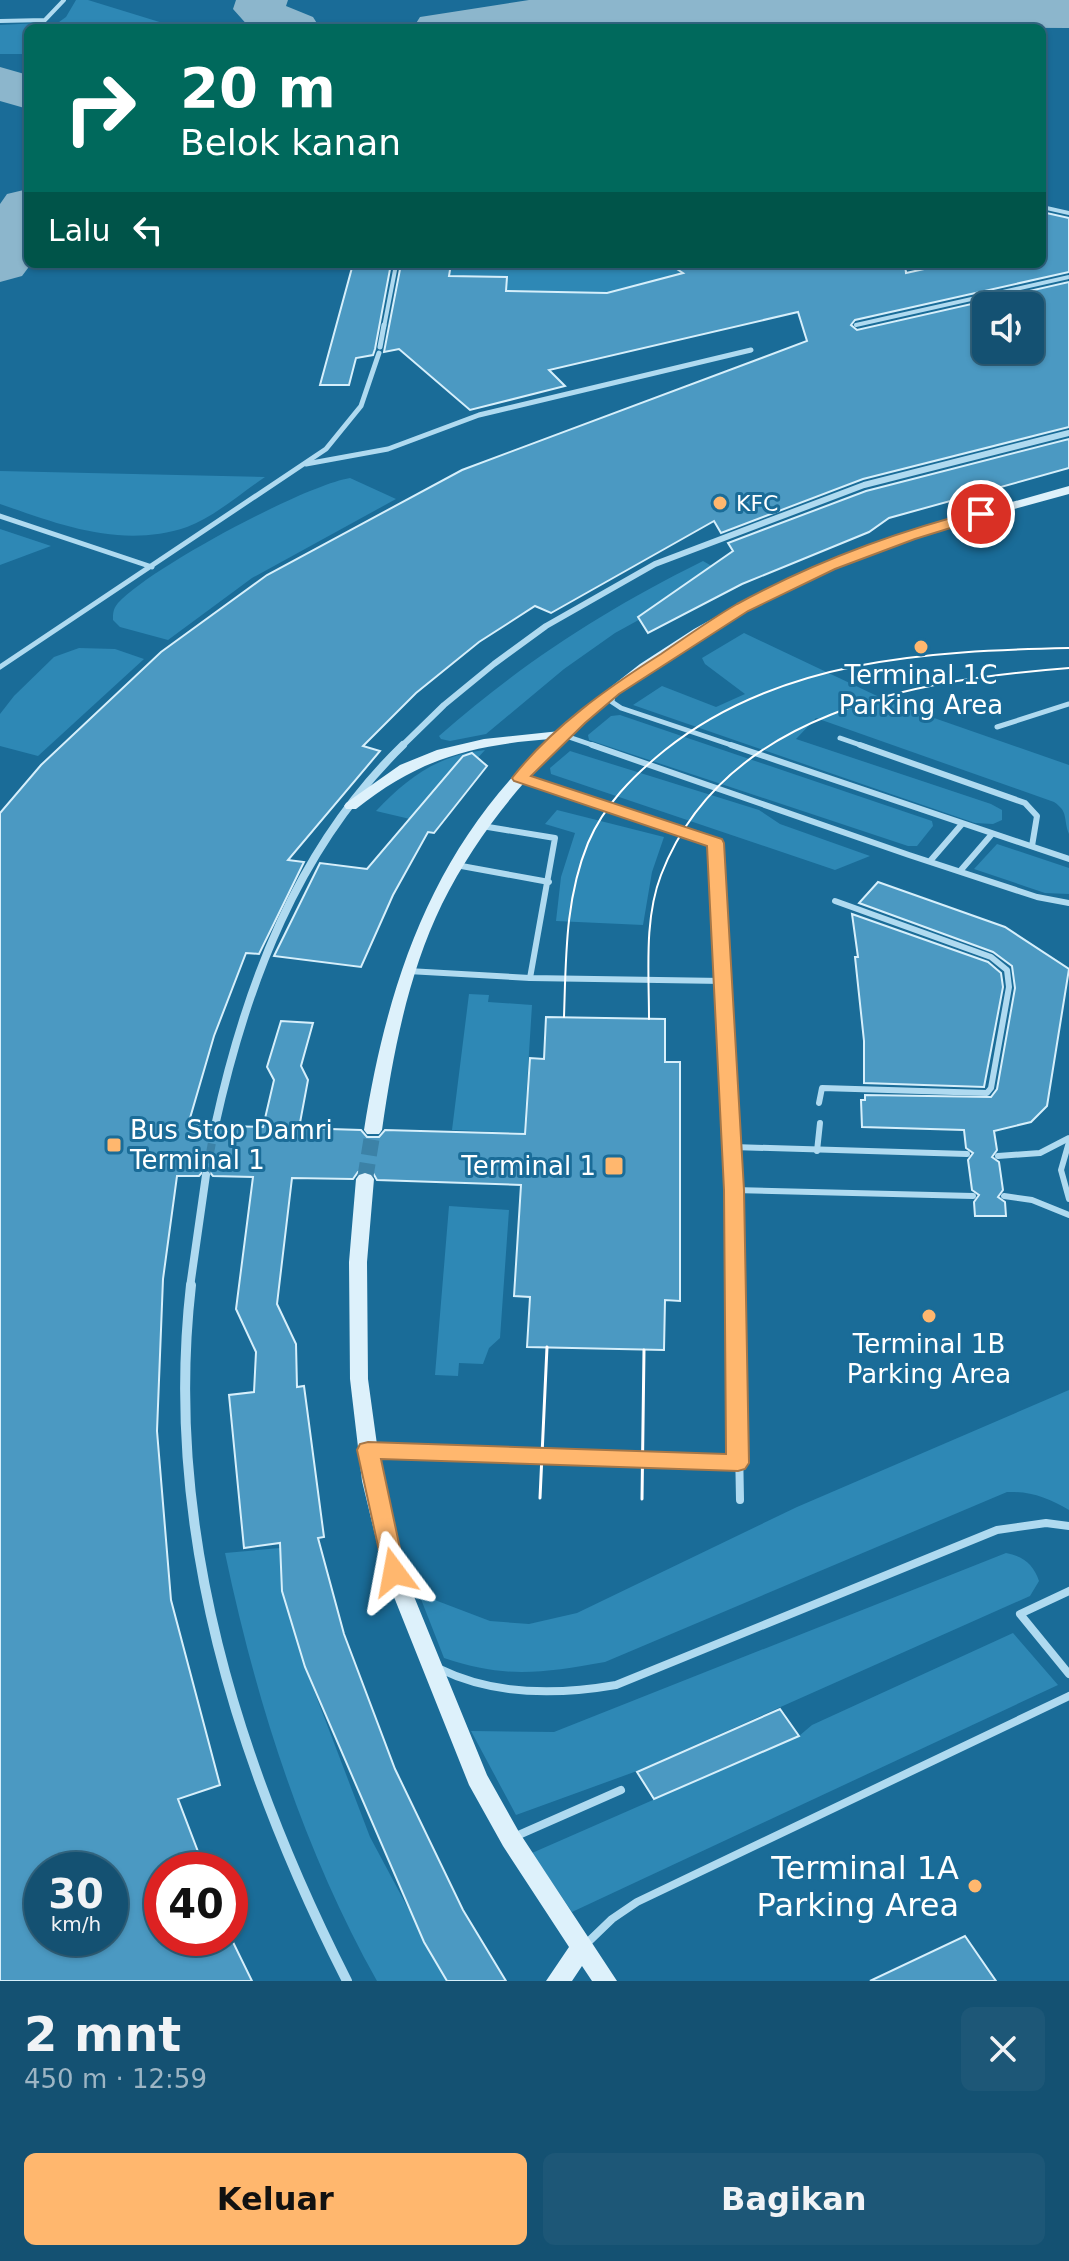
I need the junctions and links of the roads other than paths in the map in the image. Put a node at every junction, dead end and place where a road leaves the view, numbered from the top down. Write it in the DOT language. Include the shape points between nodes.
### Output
graph roads {
  1 [pos="64,0"];
  2 [pos="0,21"];
  3 [pos="1046,208"];
  4 [pos="1069,213"];
  5 [pos="395,268"];
  6 [pos="1069,277"];
  7 [pos="856,325"];
  8 [pos="751,350"];
  9 [pos="1069,433"];
  10 [pos="304,464"];
  11 [pos="1069,490"];
  12 [pos="0,516"];
  13 [pos="152,567"];
  14 [pos="0,667"];
  15 [pos="614,691"];
  16 [pos="1069,704"];
  17 [pos="997,727"];
  18 [pos="563,735"];
  19 [pos="840,738"];
  20 [pos="520,778"];
  21 [pos="351,806"];
  22 [pos="962,824"];
  23 [pos="482,826"];
  24 [pos="992,834"];
  25 [pos="1032,846"];
  26 [pos="1069,859"];
  27 [pos="931,860"];
  28 [pos="456,865"];
  29 [pos="961,870"];
  30 [pos="549,882"];
  31 [pos="835,901"];
  32 [pos="1069,903"];
  33 [pos="408,971"];
  34 [pos="530,978"];
  35 [pos="723,981"];
  36 [pos="819,1103"];
  37 [pos="820,1123"];
  38 [pos="215,1126"];
  39 [pos="373,1130"];
  40 [pos="1069,1140"];
  41 [pos="733,1147"];
  42 [pos="817,1151"];
  43 [pos="967,1154"];
  44 [pos="998,1156"];
  45 [pos="206,1175"];
  46 [pos="365,1179"];
  47 [pos="734,1190"];
  48 [pos="973,1196"];
  49 [pos="1004,1196"];
  50 [pos="1069,1199"];
  51 [pos="1069,1215"];
  52 [pos="368,1450"];
  53 [pos="738,1463"];
  54 [pos="740,1500"];
  55 [pos="1069,1526"];
  56 [pos="1067,1595"];
  57 [pos="427,1660"];
  58 [pos="1069,1674"];
  59 [pos="1069,1696"];
  60 [pos="621,1790"];
  61 [pos="511,1839"];
  62 [pos="582,1948"];
  63 [pos="347,1981"];
  64 [pos="558,1981"];
  65 [pos="605,1981"];
  1 -- 2 [label="lane" via="56,16 46,20"];
  3 -- 4 [label="lane"];
  5 -- 10 [label="lane" via="370,391 345,432"];
  6 -- 7 [label="lane"];
  8 -- 10 [label="lane" via="479,415 388,449"];
  9 -- 21 [label="street" via="865,485 657,564 563,616 470,683"];
  10 -- 13 [label="lane"];
  11 -- 15 [label="street" via="910,536 811,574 743,607"];
  12 -- 13 [label="lane"];
  13 -- 14 [label="lane"];
  15 -- 18 [label="street"];
  15 -- 22 [label="lane" via="612,702 621,708"];
  16 -- 17 [label="lane"];
  18 -- 20 [label="street"];
  18 -- 21 [label="street" via="480,742 429,756 401,769"];
  18 -- 27 [label="lane"];
  19 -- 25 [label="lane" via="1025,803 1037,816"];
  20 -- 23 [label="street"];
  20 -- 35 [label="lane" via="716,843"];
  21 -- 38 [label="street" via="300,881 262,962"];
  22 -- 24 [label="lane"];
  22 -- 27 [label="lane"];
  23 -- 28 [label="street"];
  23 -- 30 [label="lane" via="555,838"];
  24 -- 25 [label="lane"];
  24 -- 29 [label="lane"];
  25 -- 26 [label="lane"];
  27 -- 29 [label="lane"];
  28 -- 30 [label="lane"];
  28 -- 33 [label="street"];
  29 -- 32 [label="lane"];
  30 -- 34 [label="lane"];
  31 -- 36 [label="lane" via="991,957 1007,970 1009,987 987,1093 822,1088"];
  33 -- 34 [label="lane"];
  33 -- 39 [label="street"];
  34 -- 35 [label="lane"];
  35 -- 41 [label="lane"];
  37 -- 42 [label="lane"];
  40 -- 44 [label="lane" via="1040,1153"];
  40 -- 50 [label="lane" via="1061,1170"];
  41 -- 42 [label="lane"];
  41 -- 47 [label="lane"];
  42 -- 43 [label="lane"];
  45 -- 63 [label="street" via="190,1281 185,1366 186,1453 201,1568 222,1678 262,1796 300,1891"];
  46 -- 52 [label="street" via="356,1326"];
  47 -- 48 [label="lane"];
  47 -- 53 [label="lane"];
  49 -- 51 [label="lane" via="1032,1200"];
  52 -- 53 [label="lane"];
  52 -- 57 [label="street" via="394,1572"];
  53 -- 54 [label="lane"];
  55 -- 57 [label="lane" via="1046,1523 997,1530 616,1685 585,1692 470,1683"];
  56 -- 58 [label="lane" via="1020,1614"];
  57 -- 61 [label="street" via="477,1778"];
  59 -- 62 [label="lane" via="637,1902"];
  60 -- 61 [label="lane"];
  61 -- 62 [label="street"];
  62 -- 64 [label="street"];
  62 -- 65 [label="street"];
}
